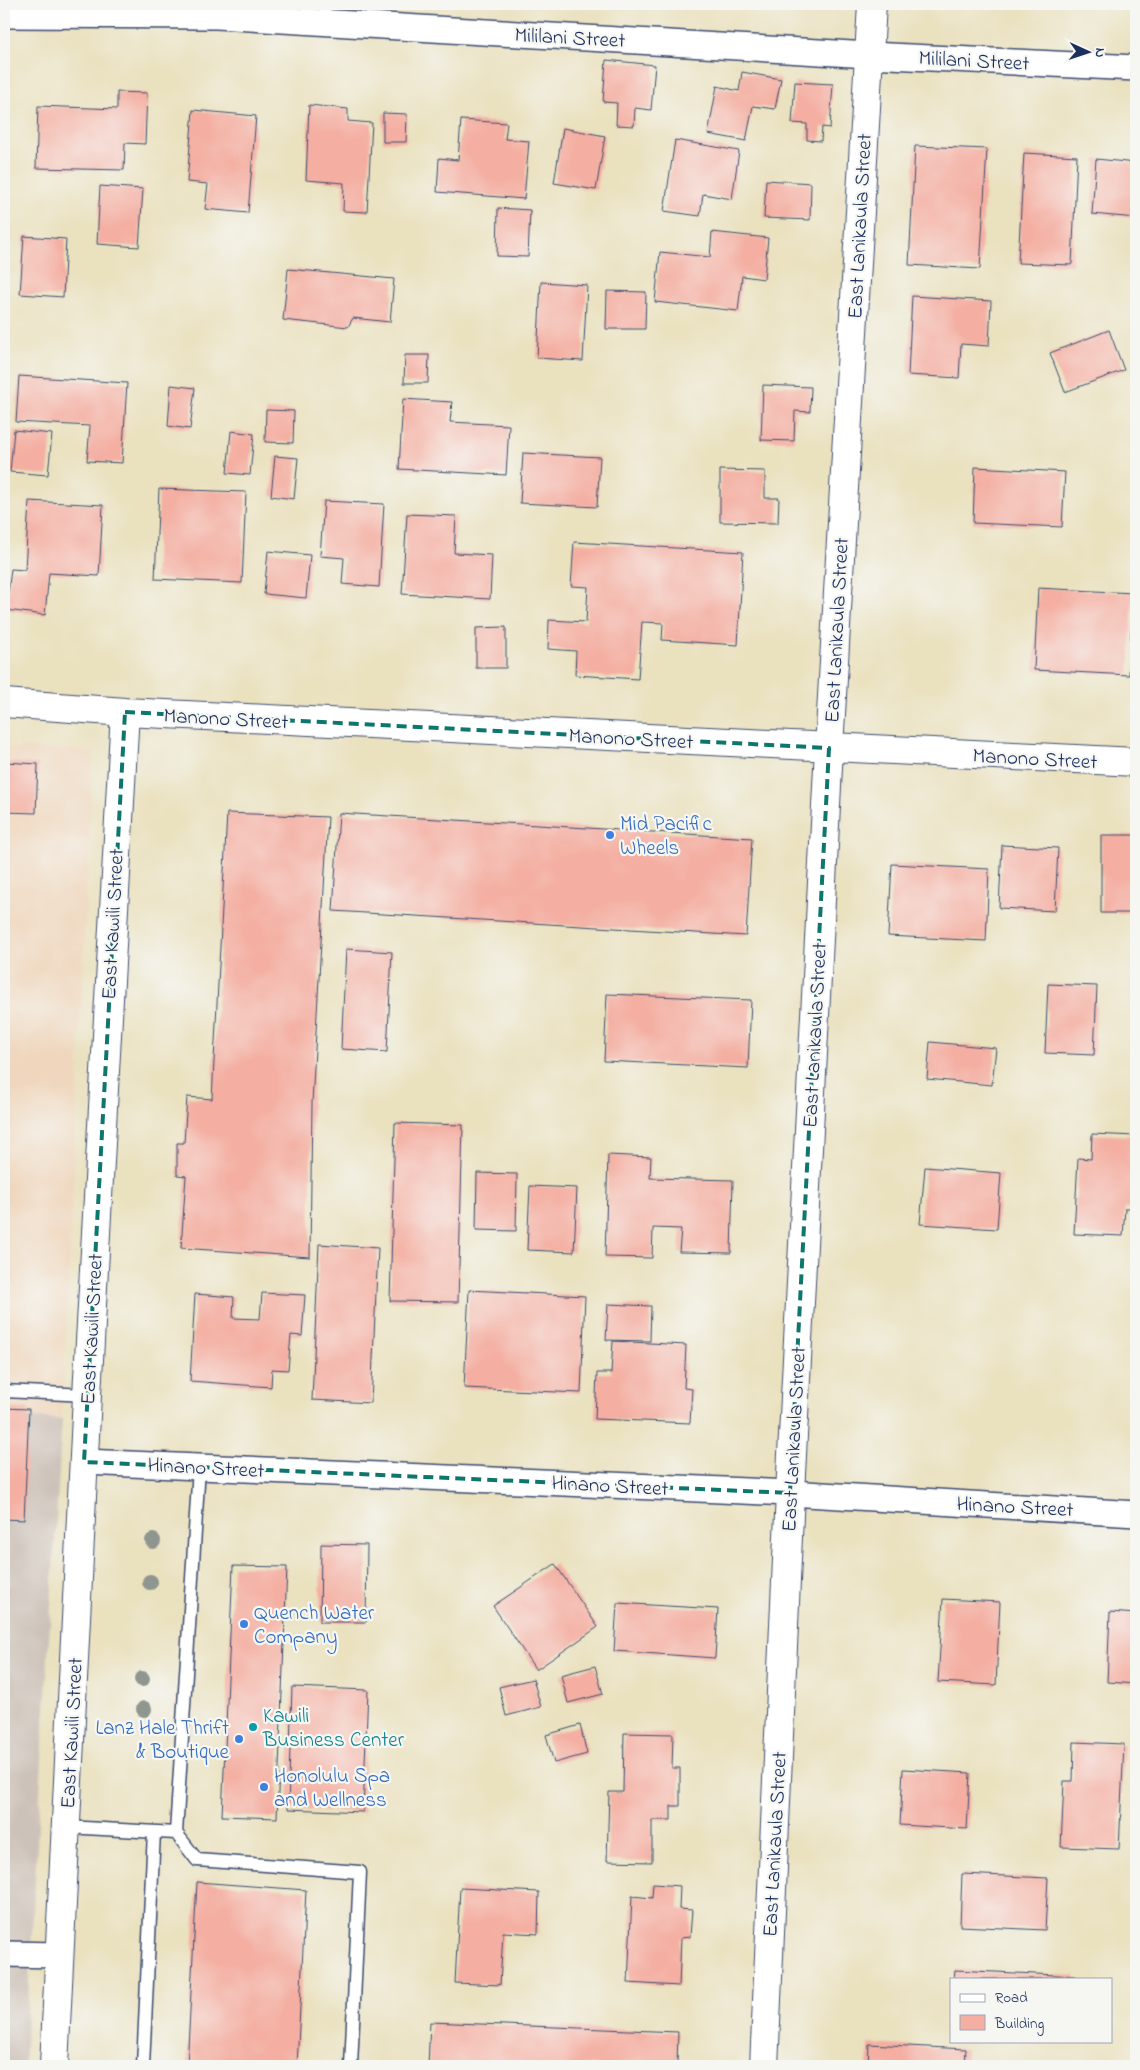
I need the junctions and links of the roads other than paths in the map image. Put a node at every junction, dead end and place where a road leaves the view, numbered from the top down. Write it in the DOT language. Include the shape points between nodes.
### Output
graph roads {
  1 [pos="872,4"];
  2 [pos="217,10"];
  3 [pos="4,14"];
  4 [pos="869,55"];
  5 [pos="1136,68"];
  6 [pos="4,703"];
  7 [pos="125,712"];
  8 [pos="829,748"];
  9 [pos="1136,762"];
  10 [pos="4,1391"];
  11 [pos="87,1395"];
  12 [pos="84,1462"];
  13 [pos="199,1466"];
  14 [pos="790,1493"];
  15 [pos="1136,1514"];
  16 [pos="66,1827"];
  17 [pos="154,1832"];
  18 [pos="176,1833"];
  19 [pos="4,1954"];
  20 [pos="60,1955"];
  21 [pos="54,2066"];
  22 [pos="143,2066"];
  23 [pos="351,2066"];
  24 [pos="764,2066"];
  1 -- 4 [label="street, East Lanikaula Street"];
  2 -- 3 [label="street, Mililani Street"];
  2 -- 4 [label="street, Mililani Street"];
  4 -- 5 [label="street, Mililani Street"];
  4 -- 8 [label="street, East Lanikaula Street"];
  6 -- 7 [label="street"];
  7 -- 8 [label="street, Manono Street"];
  7 -- 11 [label="street, East Kawili Street"];
  8 -- 9 [label="street, Manono Street"];
  8 -- 14 [label="street, East Lanikaula Street"];
  10 -- 11 [label="lane"];
  11 -- 12 [label="street, East Kawili Street"];
  12 -- 13 [label="street, Hinano Street"];
  12 -- 16 [label="street, East Kawili Street"];
  13 -- 14 [label="street, Hinano Street"];
  13 -- 18 [label="lane"];
  14 -- 15 [label="street, Hinano Street"];
  14 -- 24 [label="street, East Lanikaula Street"];
  16 -- 17 [label="lane"];
  16 -- 20 [label="street, East Kawili Street"];
  17 -- 18 [label="lane"];
  17 -- 22 [label="lane"];
  18 -- 23 [label="lane" via="197,1860 360,1872"];
  19 -- 20 [label="street"];
  20 -- 21 [label="street, East Kawili Street"];
}
